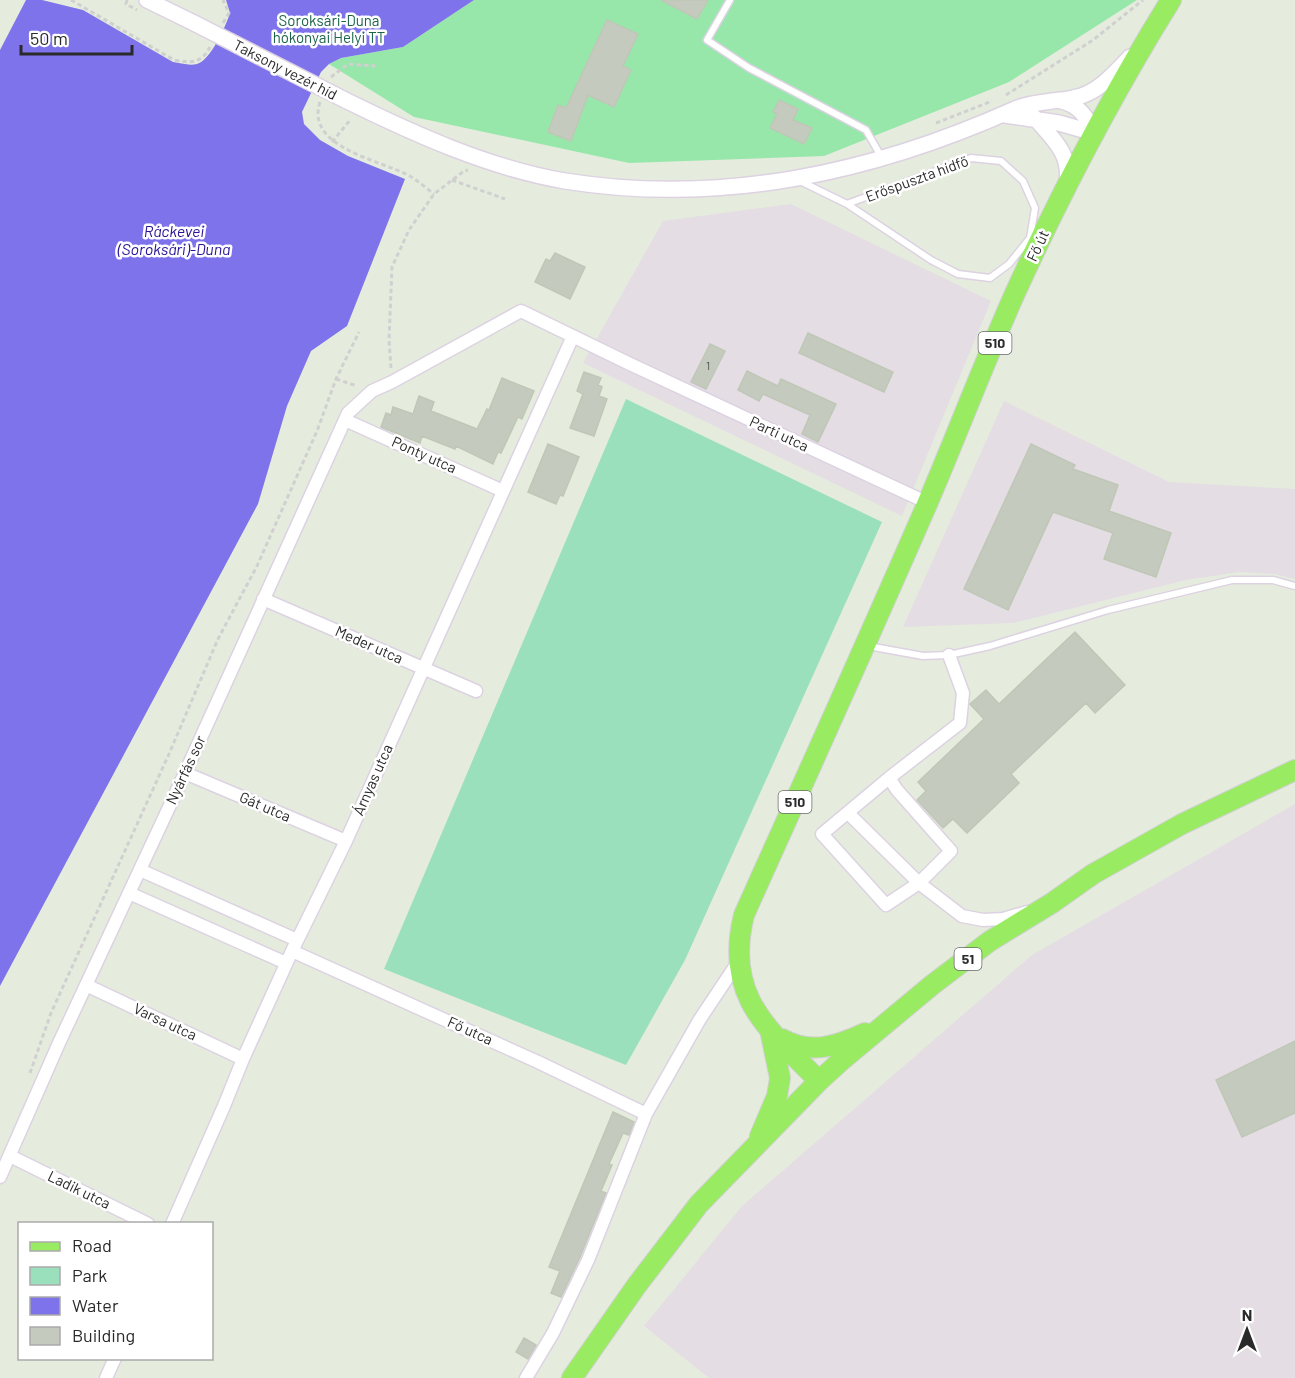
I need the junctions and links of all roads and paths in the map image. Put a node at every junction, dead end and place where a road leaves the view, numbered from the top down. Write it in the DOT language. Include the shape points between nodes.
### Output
graph roads {
  1 [pos="71,0"];
  2 [pos="147,0"];
  3 [pos="730,0"];
  4 [pos="1143,0"];
  5 [pos="1171,0"];
  6 [pos="1145,42"];
  7 [pos="206,55"];
  8 [pos="375,66"];
  9 [pos="328,81"];
  10 [pos="1048,100"];
  11 [pos="318,105"];
  12 [pos="1002,115"];
  13 [pos="1035,118"];
  14 [pos="351,119"];
  15 [pos="934,124"];
  16 [pos="1094,133"];
  17 [pos="332,142"];
  18 [pos="883,159"];
  19 [pos="477,173"];
  20 [pos="797,179"];
  21 [pos="452,180"];
  22 [pos="1066,186"];
  23 [pos="434,194"];
  24 [pos="506,199"];
  25 [pos="847,204"];
  26 [pos="359,332"];
  27 [pos="573,336"];
  28 [pos="336,379"];
  29 [pos="392,382"];
  30 [pos="372,391"];
  31 [pos="345,420"];
  32 [pos="503,491"];
  33 [pos="928,502"];
  34 [pos="1295,586"];
  35 [pos="263,599"];
  36 [pos="864,645"];
  37 [pos="950,655"];
  38 [pos="423,669"];
  39 [pos="476,691"];
  40 [pos="1295,770"];
  41 [pos="185,773"];
  42 [pos="889,778"];
  43 [pos="848,813"];
  44 [pos="346,841"];
  45 [pos="140,870"];
  46 [pos="919,883"];
  47 [pos="129,893"];
  48 [pos="1052,903"];
  49 [pos="295,945"];
  50 [pos="738,962"];
  51 [pos="286,963"];
  52 [pos="86,985"];
  53 [pos="889,1021"];
  54 [pos="770,1030"];
  55 [pos="243,1059"];
  56 [pos="27,1081"];
  57 [pos="819,1081"];
  58 [pos="646,1114"];
  59 [pos="757,1145"];
  60 [pos="10,1155"];
  61 [pos="0,1177"];
  62 [pos="144,1222"];
  63 [pos="173,1222"];
  64 [pos="115,1360"];
  65 [pos="106,1378"];
  66 [pos="526,1378"];
  67 [pos="573,1378"];
  1 -- 7 [label="path" via="174,60 198,62"];
  2 -- 20 [label="street, Taksony vezér híd, bridge" via="387,121 508,167 565,180 656,190 707,190"];
  3 -- 18 [label="lane" via="707,40 749,68 866,130"];
  4 -- 15 [label="path" via="1093,40 1026,84 1000,99"];
  5 -- 6 [label="main road, Fő út / 510"];
  6 -- 10 [label="street, Taksony vezér híd" via="1096,90 1074,98"];
  6 -- 16 [label="main road, Fő út / 510"];
  8 -- 9 [label="path" via="348,64"];
  10 -- 12 [label="street, Taksony vezér híd" via="1026,104"];
  10 -- 16 [label="street" via="1074,106 1087,118"];
  11 -- 17 [label="path" via="319,124"];
  12 -- 13 [label="street"];
  12 -- 18 [label="street, Taksony vezér híd"];
  13 -- 16 [label="street"];
  13 -- 22 [label="street" via="1065,155 1069,170"];
  14 -- 17 [label="path"];
  16 -- 22 [label="main road, Fő út / 510"];
  17 -- 23 [label="path" via="409,176"];
  18 -- 20 [label="street, Taksony vezér híd"];
  19 -- 21 [label="path" via="464,171"];
  20 -- 25 [label="lane, Erőspuszta hídfő"];
  21 -- 23 [label="path"];
  21 -- 24 [label="path"];
  22 -- 33 [label="main road, Fő út / 510"];
  23 -- 29 [label="path" via="409,230 392,267"];
  25 -- 25 [label="lane, Erőspuszta hídfő" via="971,158 1001,161 1023,181 1035,208 1030,238 1009,264 990,278 958,274"];
  26 -- 28 [label="path"];
  27 -- 29 [label="street, Nyárfás sor" via="521,311"];
  27 -- 32 [label="street, Árnyas utca"];
  27 -- 33 [label="street, Parti utca"];
  28 -- 30 [label="path"];
  28 -- 56 [label="path" via="257,566 218,639 56,1002"];
  29 -- 30 [label="street, Nyárfás sor"];
  30 -- 31 [label="street, Nyárfás sor"];
  31 -- 32 [label="street, Ponty utca"];
  31 -- 35 [label="street, Nyárfás sor"];
  32 -- 38 [label="street, Árnyas utca"];
  33 -- 36 [label="main road, 510"];
  34 -- 37 [label="lane" via="1273,580 1232,580"];
  35 -- 38 [label="street, Meder utca"];
  35 -- 41 [label="street, Nyárfás sor"];
  36 -- 37 [label="lane" via="923,656"];
  36 -- 50 [label="main road, 510" via="744,915 738,938"];
  37 -- 42 [label="street" via="963,693 960,723"];
  38 -- 39 [label="street, Meder utca"];
  38 -- 44 [label="street, Árnyas utca"];
  40 -- 48 [label="main road, 51" via="1182,824 1093,874"];
  41 -- 44 [label="street, Gát utca"];
  41 -- 45 [label="street, Nyárfás sor"];
  42 -- 43 [label="street"];
  42 -- 46 [label="street" via="951,850"];
  43 -- 46 [label="street"];
  43 -- 46 [label="street" via="822,834 886,905"];
  44 -- 49 [label="street, Árnyas utca"];
  45 -- 47 [label="street, Nyárfás sor"];
  45 -- 49 [label="street, Fő utca"];
  46 -- 48 [label="street" via="962,916 983,920 1003,919"];
  47 -- 51 [label="street"];
  47 -- 52 [label="street, Nyárfás sor"];
  48 -- 53 [label="main road, 51" via="990,941"];
  49 -- 51 [label="street, Árnyas utca"];
  49 -- 58 [label="street, Fő utca"];
  50 -- 54 [label="main road, 510" via="751,1003"];
  50 -- 58 [label="street"];
  51 -- 55 [label="street, Árnyas utca"];
  52 -- 55 [label="street, Varsa utca"];
  52 -- 60 [label="street, Nyárfás sor"];
  53 -- 54 [label="main road" via="842,1043 813,1049 795,1045"];
  53 -- 57 [label="main road, 51"];
  54 -- 57 [label="main road, 510"];
  54 -- 59 [label="main road" via="780,1078 777,1096"];
  55 -- 63 [label="street, Árnyas utca"];
  57 -- 59 [label="main road, 51"];
  58 -- 66 [label="street" via="588,1260"];
  59 -- 67 [label="main road, 51" via="699,1204"];
  60 -- 61 [label="street, Nyárfás sor"];
  60 -- 62 [label="street, Ladik utca"];
  64 -- 65 [label="street"];
}
